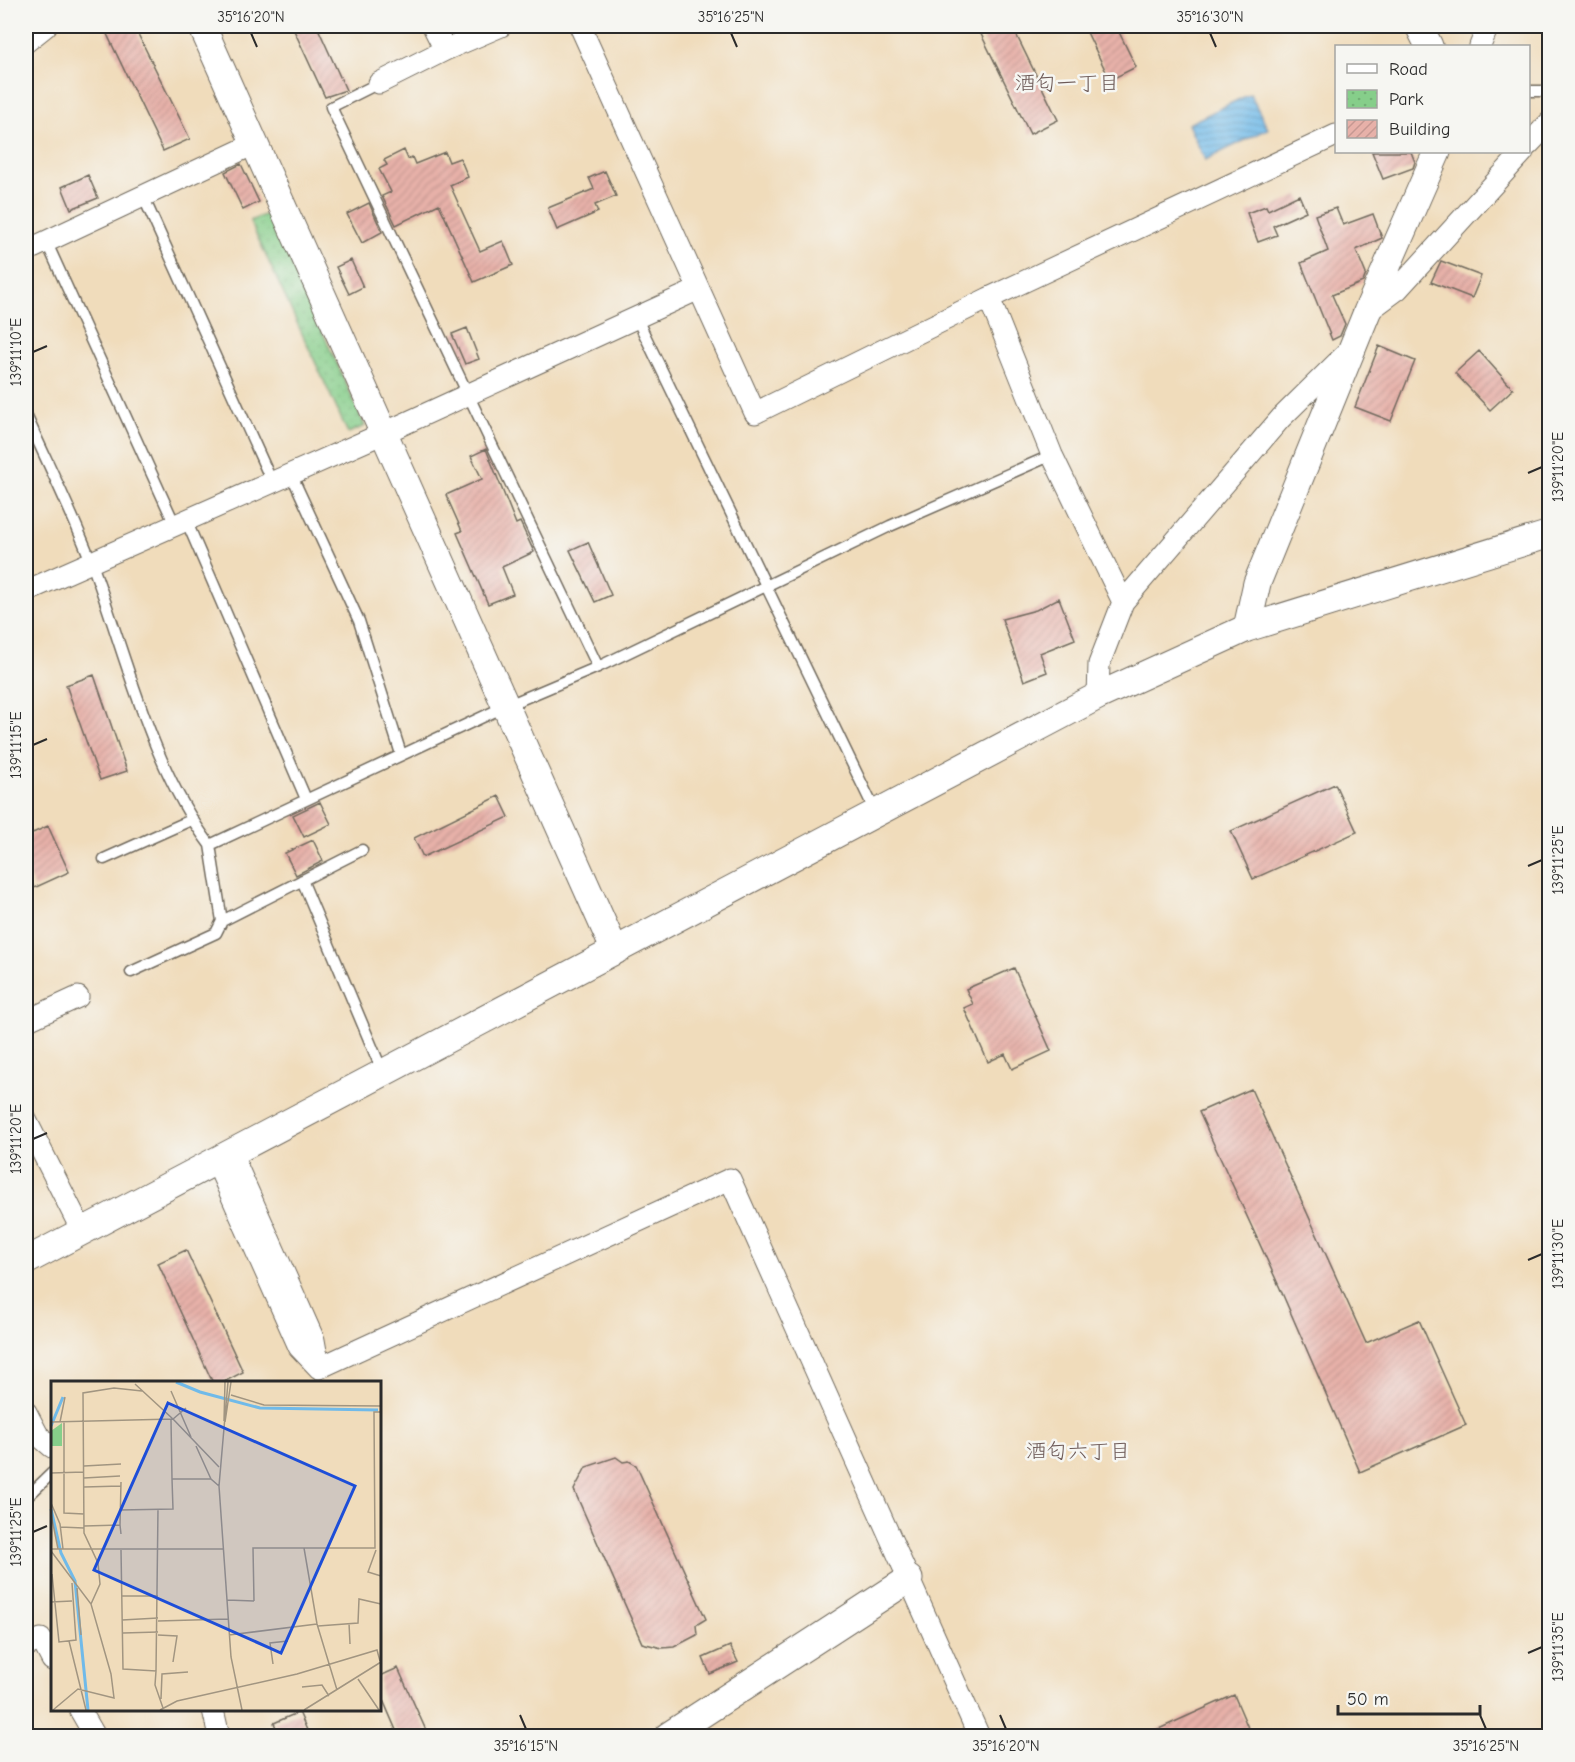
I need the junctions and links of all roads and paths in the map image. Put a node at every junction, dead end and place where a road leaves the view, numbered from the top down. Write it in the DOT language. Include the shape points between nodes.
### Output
graph roads {
  1 [pos="46,26"];
  2 [pos="202,26"];
  3 [pos="433,26"];
  4 [pos="501,26"];
  5 [pos="580,26"];
  6 [pos="1419,26"];
  7 [pos="1488,26"];
  8 [pos="26,42"];
  9 [pos="1428,45"];
  10 [pos="1480,45"];
  11 [pos="445,50"];
  12 [pos="379,83"];
  13 [pos="1530,91"];
  14 [pos="1550,91"];
  15 [pos="1335,135"];
  16 [pos="254,144"];
  17 [pos="1437,153"];
  18 [pos="1522,153"];
  19 [pos="143,196"];
  20 [pos="46,241"];
  21 [pos="26,250"];
  22 [pos="699,289"];
  23 [pos="988,298"];
  24 [pos="1367,312"];
  25 [pos="636,317"];
  26 [pos="1352,348"];
  27 [pos="468,392"];
  28 [pos="26,415"];
  29 [pos="384,433"];
  30 [pos="1052,455"];
  31 [pos="282,478"];
  32 [pos="180,523"];
  33 [pos="1550,534"];
  34 [pos="92,562"];
  35 [pos="766,586"];
  36 [pos="26,591"];
  37 [pos="1123,602"];
  38 [pos="1247,628"];
  39 [pos="598,667"];
  40 [pos="1098,696"];
  41 [pos="506,706"];
  42 [pos="401,754"];
  43 [pos="306,799"];
  44 [pos="876,814"];
  45 [pos="191,820"];
  46 [pos="210,845"];
  47 [pos="362,850"];
  48 [pos="104,859"];
  49 [pos="302,880"];
  50 [pos="222,921"];
  51 [pos="615,951"];
  52 [pos="131,972"];
  53 [pos="78,997"];
  54 [pos="26,1021"];
  55 [pos="383,1073"];
  56 [pos="26,1120"];
  57 [pos="224,1157"];
  58 [pos="82,1231"];
  59 [pos="26,1261"];
  60 [pos="26,1412"];
  61 [pos="51,1446"];
  62 [pos="51,1474"];
  63 [pos="26,1498"];
  64 [pos="909,1579"];
  65 [pos="26,1646"];
  66 [pos="51,1658"];
  67 [pos="81,1711"];
  68 [pos="213,1711"];
  69 [pos="95,1737"];
  70 [pos="219,1737"];
  71 [pos="668,1737"];
  72 [pos="979,1737"];
  1 -- 8 [label="street"];
  2 -- 16 [label="street"];
  3 -- 11 [label="street"];
  4 -- 11 [label="street"];
  5 -- 22 [label="street"];
  6 -- 9 [label="street"];
  7 -- 10 [label="street"];
  11 -- 12 [label="street"];
  12 -- 27 [label="lane" via="331,107"];
  13 -- 14 [label="lane"];
  15 -- 23 [label="street"];
  16 -- 19 [label="street"];
  16 -- 29 [label="street"];
  17 -- 24 [label="street"];
  18 -- 24 [label="street" via="1398,289"];
  19 -- 20 [label="street"];
  19 -- 31 [label="lane"];
  20 -- 21 [label="street"];
  20 -- 32 [label="lane"];
  22 -- 23 [label="street" via="755,413"];
  22 -- 25 [label="street"];
  23 -- 30 [label="street"];
  24 -- 26 [label="street"];
  25 -- 27 [label="street"];
  25 -- 35 [label="lane"];
  26 -- 37 [label="street" via="1281,418"];
  26 -- 38 [label="street" via="1257,583"];
  27 -- 29 [label="street"];
  27 -- 39 [label="lane"];
  28 -- 34 [label="lane"];
  29 -- 31 [label="street"];
  29 -- 41 [label="street"];
  30 -- 35 [label="lane"];
  30 -- 37 [label="street"];
  31 -- 32 [label="street"];
  31 -- 42 [label="lane" via="359,621"];
  32 -- 34 [label="street"];
  32 -- 43 [label="lane"];
  33 -- 38 [label="street"];
  34 -- 36 [label="street"];
  34 -- 45 [label="lane" via="162,762"];
  35 -- 39 [label="lane"];
  35 -- 44 [label="lane"];
  37 -- 40 [label="street" via="1099,664"];
  38 -- 40 [label="street"];
  39 -- 41 [label="lane"];
  40 -- 44 [label="street"];
  41 -- 42 [label="lane"];
  41 -- 51 [label="street"];
  42 -- 43 [label="lane"];
  43 -- 46 [label="lane"];
  44 -- 51 [label="street"];
  45 -- 46 [label="lane"];
  45 -- 48 [label="lane"];
  46 -- 50 [label="lane"];
  47 -- 49 [label="lane"];
  49 -- 50 [label="lane"];
  49 -- 55 [label="lane"];
  50 -- 52 [label="lane" via="216,933"];
  51 -- 55 [label="street"];
  53 -- 54 [label="street"];
  55 -- 57 [label="street"];
  56 -- 58 [label="street"];
  57 -- 58 [label="street"];
  57 -- 64 [label="street" via="299,1347 318,1368 730,1179"];
  58 -- 59 [label="street"];
  60 -- 61 [label="street" via="38,1435"];
  62 -- 63 [label="lane"];
  64 -- 71 [label="street"];
  64 -- 72 [label="street"];
  65 -- 66 [label="street" via="41,1639"];
  67 -- 69 [label="street"];
  68 -- 70 [label="street"];
}
